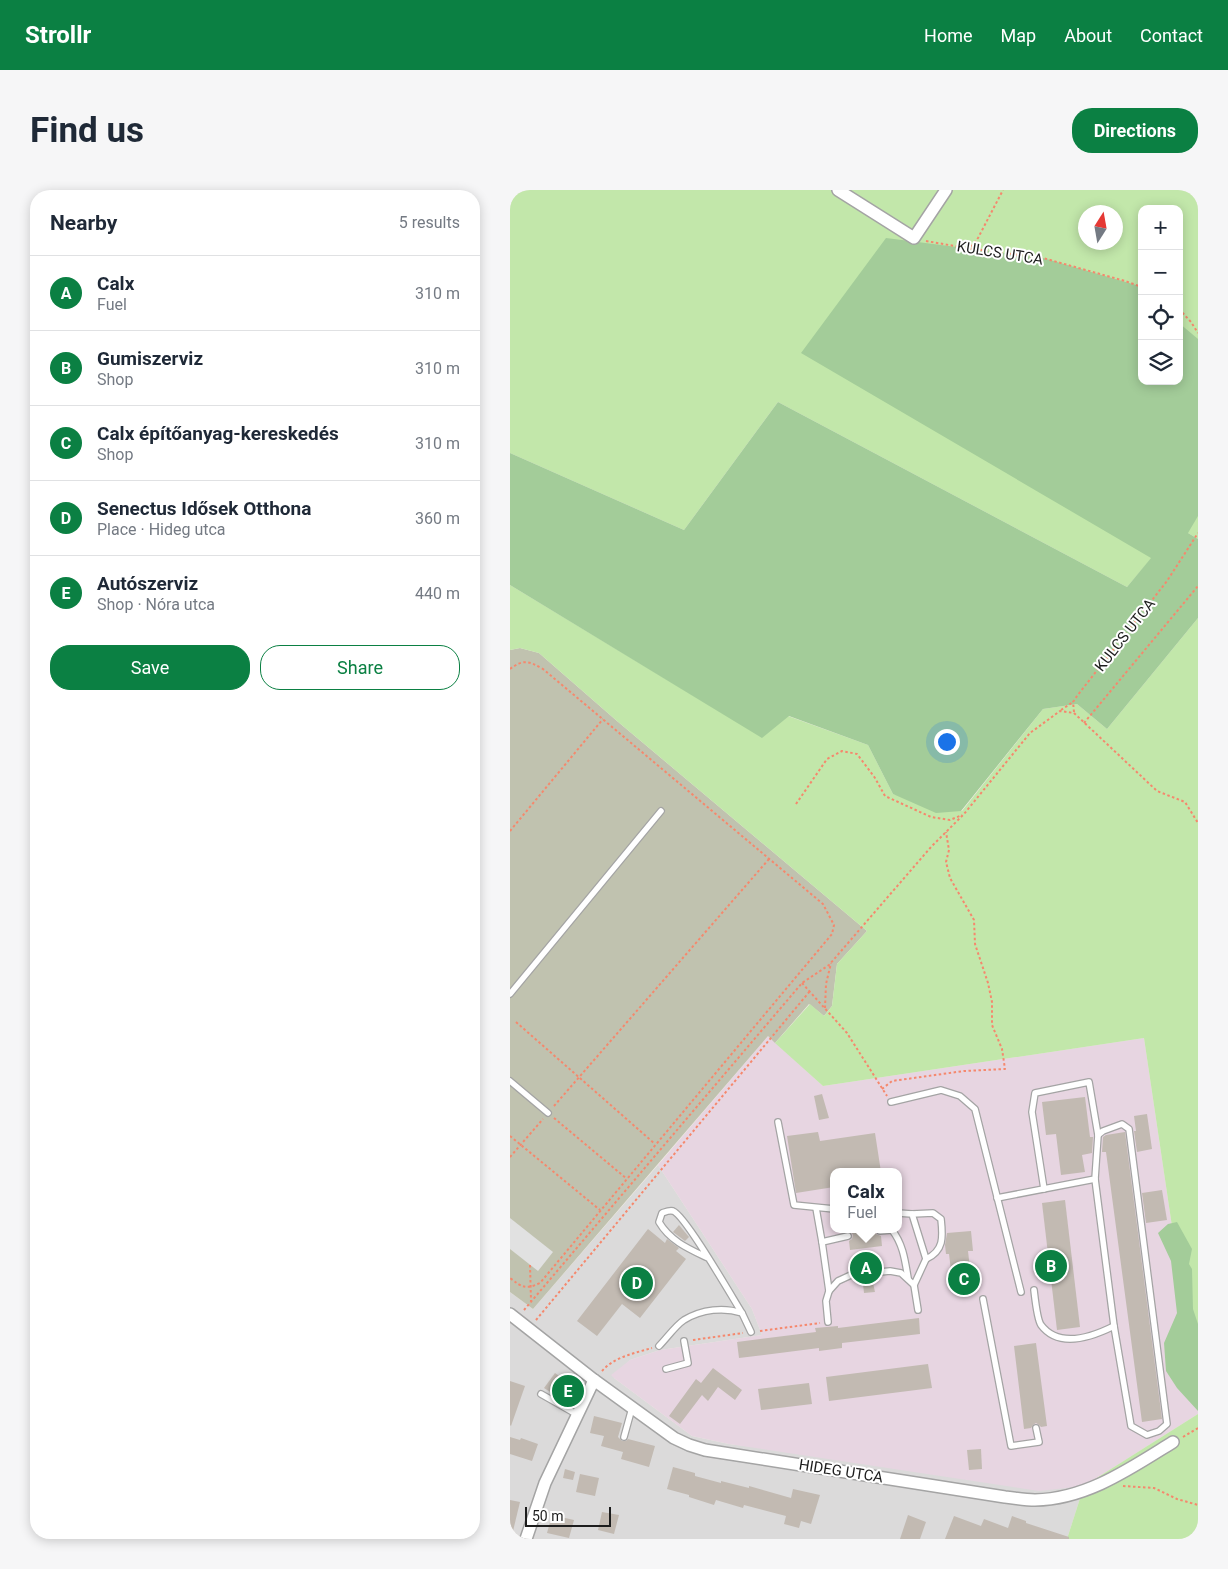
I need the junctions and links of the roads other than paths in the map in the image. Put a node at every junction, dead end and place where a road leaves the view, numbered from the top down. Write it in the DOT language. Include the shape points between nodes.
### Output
graph roads {
  1 [pos="838,190"];
  2 [pos="946,190"];
  3 [pos="661,810"];
  4 [pos="510,994"];
  5 [pos="510,1081"];
  6 [pos="891,1102"];
  7 [pos="548,1113"];
  8 [pos="778,1122"];
  9 [pos="1098,1136"];
  10 [pos="1095,1179"];
  11 [pos="1044,1189"];
  12 [pos="997,1198"];
  13 [pos="816,1208"];
  14 [pos="830,1209"];
  15 [pos="902,1213"];
  16 [pos="912,1214"];
  17 [pos="895,1233"];
  18 [pos="848,1236"];
  19 [pos="822,1242"];
  20 [pos="708,1258"];
  21 [pos="926,1259"];
  22 [pos="908,1278"];
  23 [pos="914,1284"];
  24 [pos="1034,1290"];
  25 [pos="830,1291"];
  26 [pos="1021,1292"];
  27 [pos="983,1299"];
  28 [pos="918,1310"];
  29 [pos="742,1313"];
  30 [pos="514,1317"];
  31 [pos="828,1322"];
  32 [pos="1114,1326"];
  33 [pos="751,1332"];
  34 [pos="684,1341"];
  35 [pos="660,1346"];
  36 [pos="666,1369"];
  37 [pos="594,1380"];
  38 [pos="541,1394"];
  39 [pos="632,1408"];
  40 [pos="578,1415"];
  41 [pos="1036,1428"];
  42 [pos="624,1437"];
  43 [pos="1173,1442"];
  44 [pos="526,1539"];
  1 -- 2 [label="street" via="914,238"];
  3 -- 4 [label="lane"];
  5 -- 7 [label="lane"];
  6 -- 12 [label="lane" via="941,1090 960,1096 975,1109"];
  8 -- 13 [label="lane" via="794,1204"];
  9 -- 10 [label="lane"];
  9 -- 11 [label="lane" via="1089,1082 1035,1093 1032,1112"];
  9 -- 32 [label="lane" via="1122,1124 1129,1128 1167,1424 1159,1431 1146,1435 1131,1426"];
  10 -- 11 [label="lane"];
  10 -- 32 [label="lane"];
  11 -- 12 [label="lane"];
  12 -- 26 [label="lane"];
  13 -- 14 [label="lane"];
  13 -- 19 [label="lane"];
  15 -- 16 [label="lane"];
  16 -- 21 [label="lane"];
  16 -- 21 [label="lane" via="933,1213 941,1219 939,1248"];
  17 -- 22 [label="lane" via="902,1247"];
  18 -- 19 [label="lane"];
  19 -- 25 [label="lane"];
  20 -- 20 [label="lane" via="675,1212 662,1214 659,1222 667,1234 689,1250"];
  20 -- 29 [label="lane"];
  21 -- 23 [label="lane"];
  22 -- 23 [label="lane"];
  22 -- 25 [label="lane" via="890,1271 851,1275 838,1281"];
  23 -- 28 [label="lane"];
  24 -- 32 [label="lane" via="1040,1324 1053,1335 1068,1340 1095,1335"];
  25 -- 31 [label="lane" via="826,1301"];
  27 -- 41 [label="lane" via="1011,1446 1039,1442"];
  29 -- 33 [label="lane"];
  29 -- 35 [label="lane" via="732,1309 701,1313 684,1320"];
  30 -- 37 [label="street, HIDEG UTCA"];
  34 -- 36 [label="lane" via="688,1362"];
  37 -- 39 [label="street, HIDEG UTCA"];
  37 -- 40 [label="street"];
  38 -- 40 [label="lane"];
  39 -- 42 [label="lane"];
  39 -- 43 [label="street, HIDEG UTCA" via="674,1438 704,1450 1035,1500 1080,1492 1112,1479"];
  40 -- 44 [label="street" via="545,1483"];
}
